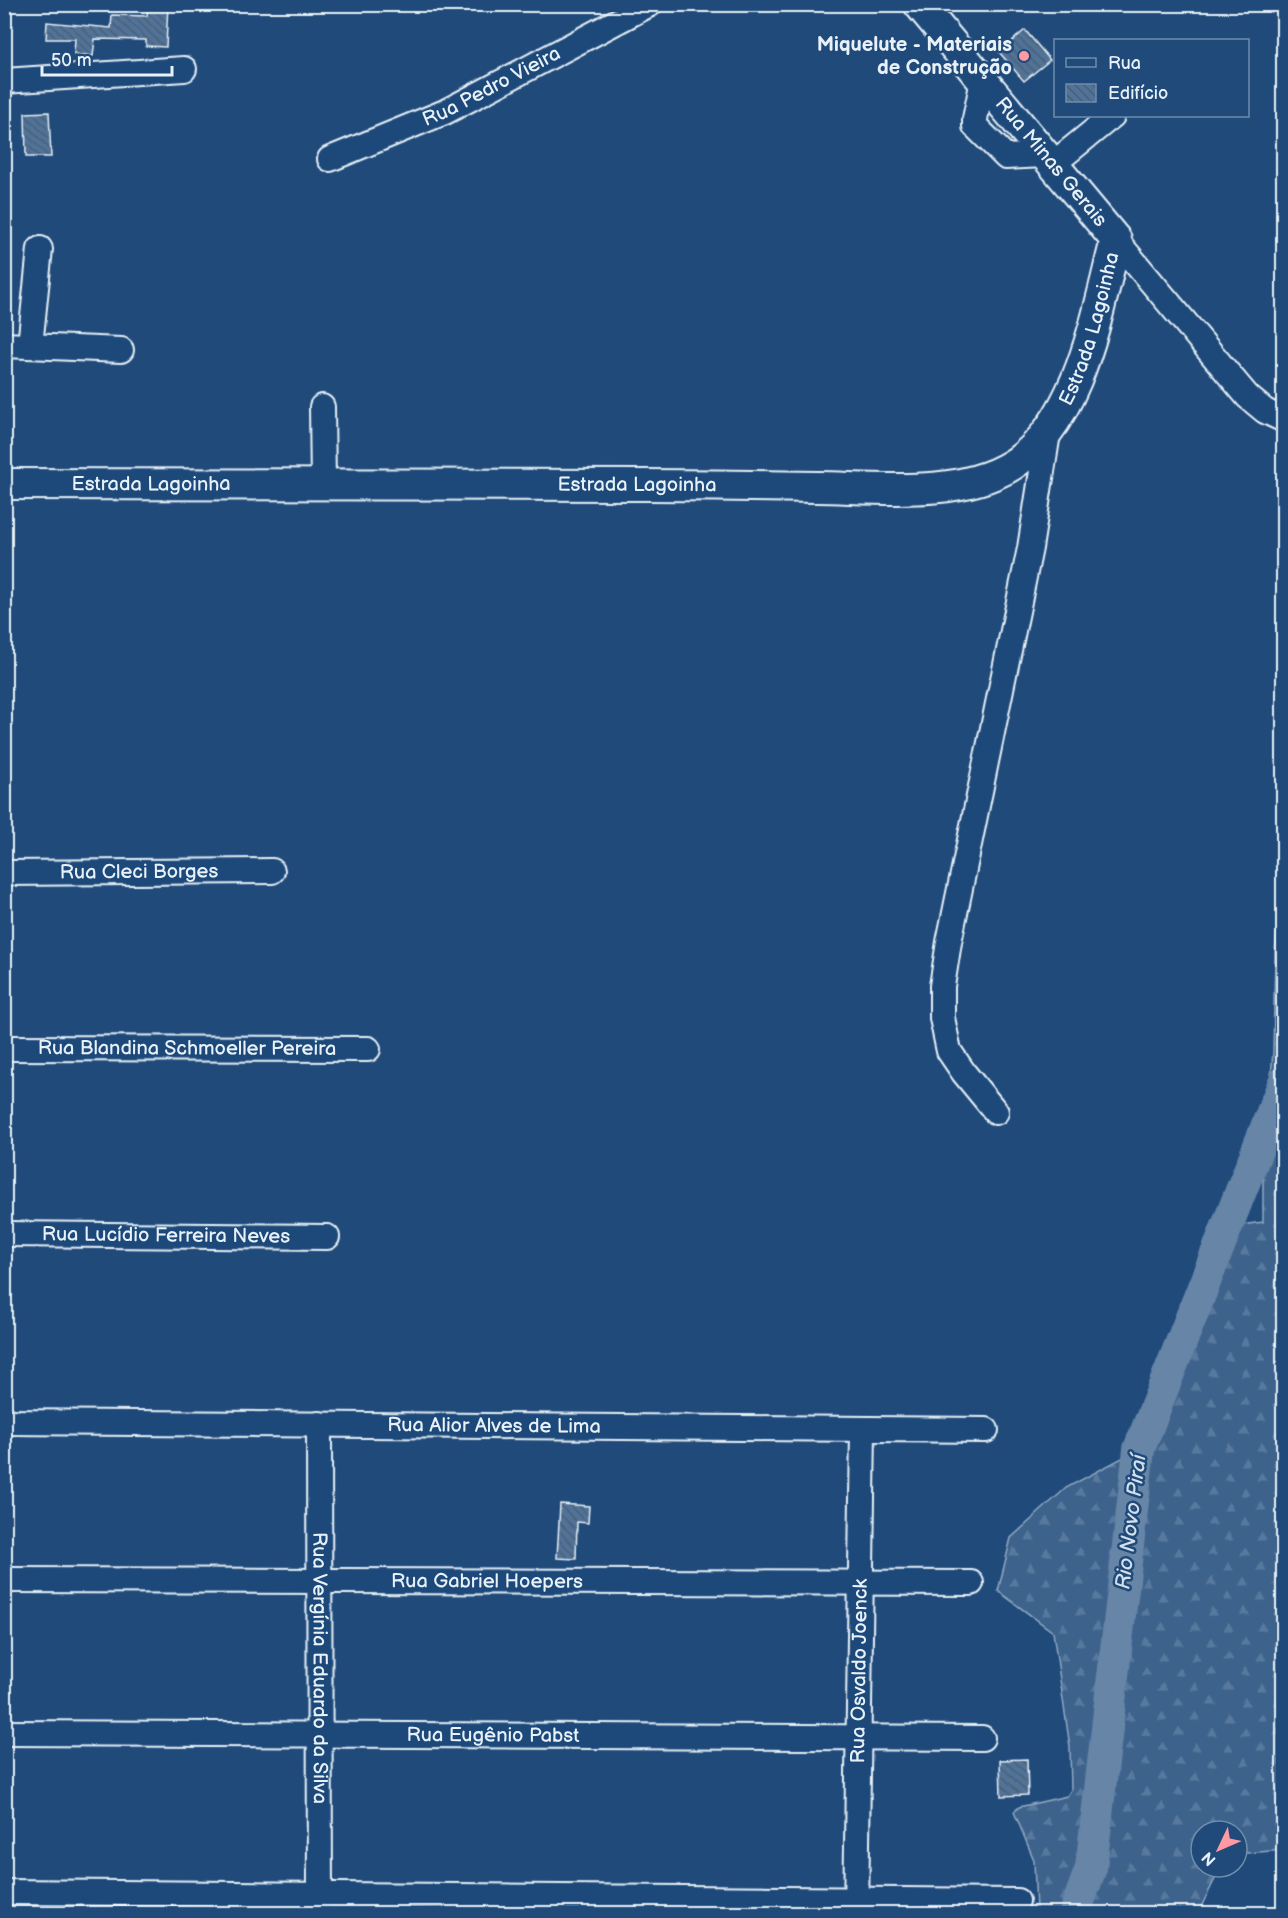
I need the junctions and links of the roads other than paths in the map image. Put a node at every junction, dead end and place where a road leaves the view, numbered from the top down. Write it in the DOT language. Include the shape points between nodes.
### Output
graph roads {
  1 [pos="650,4"];
  2 [pos="919,4"];
  3 [pos="184,69"];
  4 [pos="4,81"];
  5 [pos="1111,117"];
  6 [pos="330,159"];
  7 [pos="1049,159"];
  8 [pos="1116,240"];
  9 [pos="40,249"];
  10 [pos="4,345"];
  11 [pos="30,346"];
  12 [pos="121,350"];
  13 [pos="322,407"];
  14 [pos="1284,420"];
  15 [pos="1048,433"];
  16 [pos="4,484"];
  17 [pos="323,485"];
  18 [pos="272,871"];
  19 [pos="4,873"];
  20 [pos="4,1048"];
  21 [pos="369,1050"];
  22 [pos="996,1112"];
  23 [pos="4,1234"];
  24 [pos="327,1237"];
  25 [pos="4,1422"];
  26 [pos="319,1424"];
  27 [pos="863,1429"];
  28 [pos="986,1430"];
  29 [pos="4,1580"];
  30 [pos="319,1581"];
  31 [pos="860,1583"];
  32 [pos="971,1583"];
  33 [pos="4,1733"];
  34 [pos="320,1734"];
  35 [pos="857,1737"];
  36 [pos="982,1737"];
  37 [pos="4,1892"];
  38 [pos="1017,1902"];
  39 [pos="320,1904"];
  40 [pos="855,1907"];
  1 -- 6 [label="street, Rua Pedro Vieira" via="445,112"];
  2 -- 7 [label="main road, Rua Minas Gerais"];
  3 -- 4 [label="street"];
  5 -- 7 [label="street"];
  7 -- 8 [label="main road, Rua Minas Gerais"];
  8 -- 14 [label="street, Rua Minas Gerais" via="1248,397"];
  8 -- 15 [label="main road, Estrada Lagoinha" via="1090,339 1070,395"];
  9 -- 11 [label="street"];
  10 -- 11 [label="street"];
  11 -- 12 [label="street"];
  13 -- 17 [label="street"];
  15 -- 17 [label="main road, Estrada Lagoinha" via="1012,465 986,478 940,487"];
  15 -- 22 [label="street" via="1030,548 942,986 942,1018 949,1051"];
  16 -- 17 [label="main road, Estrada Lagoinha"];
  18 -- 19 [label="street, Rua Cleci Borges"];
  20 -- 21 [label="street, Rua Blandina Schmoeller Pereira"];
  23 -- 24 [label="street, Rua Lucídio Ferreira Neves"];
  25 -- 26 [label="street, Rua Alior Alves de Lima"];
  26 -- 27 [label="street, Rua Alior Alves de Lima"];
  26 -- 30 [label="street, Rua Vergínia Eduardo da Silva"];
  27 -- 28 [label="street, Rua Alior Alves de Lima"];
  27 -- 31 [label="street, Rua Osvaldo Joenck"];
  29 -- 30 [label="street, Rua Gabriel Hoepers"];
  30 -- 31 [label="street, Rua Gabriel Hoepers"];
  30 -- 34 [label="street, Rua Vergínia Eduardo da Silva"];
  31 -- 32 [label="street, Rua Gabriel Hoepers"];
  31 -- 35 [label="street, Rua Osvaldo Joenck"];
  33 -- 34 [label="street, Rua Eugênio Pabst"];
  34 -- 35 [label="street, Rua Eugênio Pabst"];
  34 -- 39 [label="street, Rua Vergínia Eduardo da Silva"];
  35 -- 36 [label="street, Rua Eugênio Pabst"];
  35 -- 40 [label="street, Rua Osvaldo Joenck"];
  37 -- 39 [label="street"];
  38 -- 40 [label="street"];
  39 -- 40 [label="street"];
}
